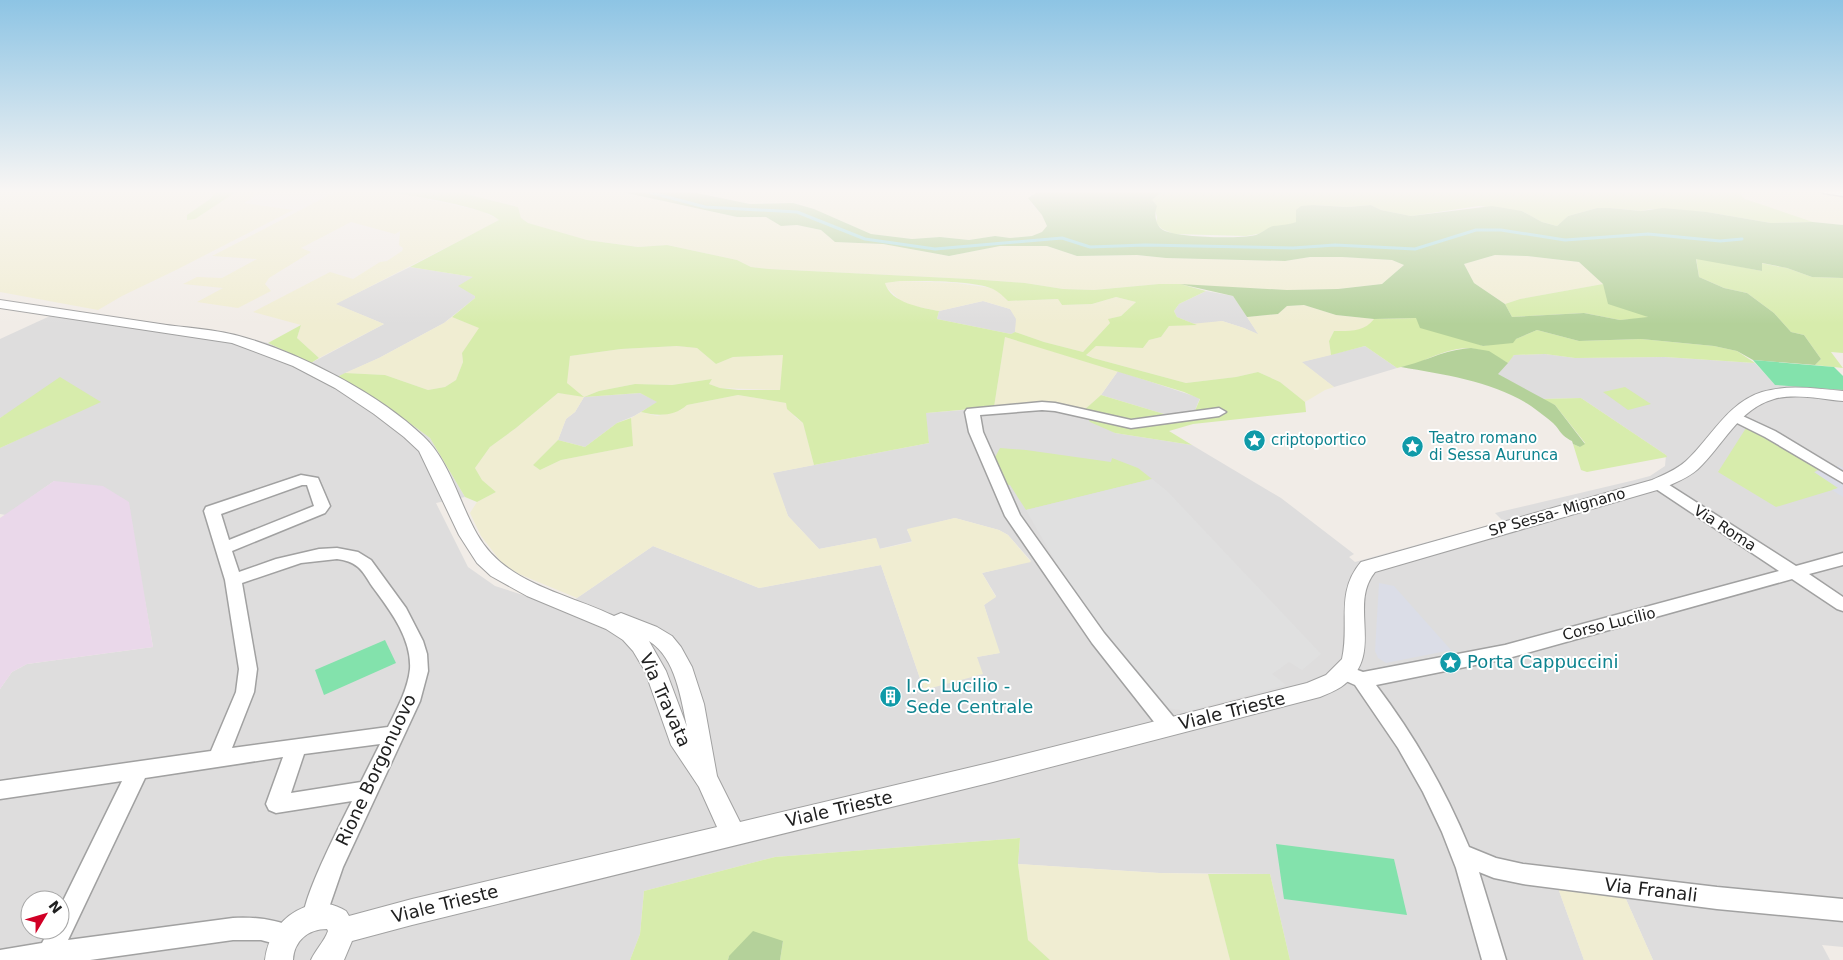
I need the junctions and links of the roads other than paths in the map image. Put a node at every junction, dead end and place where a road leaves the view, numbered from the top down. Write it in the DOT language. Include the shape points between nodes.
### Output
graph roads {
  1 [pos="0,304"];
  2 [pos="1843,396"];
  3 [pos="1219,412"];
  4 [pos="1734,416"];
  5 [pos="1843,478"];
  6 [pos="1658,484"];
  7 [pos="223,548"];
  8 [pos="1843,559"];
  9 [pos="1793,572"];
  10 [pos="233,580"];
  11 [pos="1843,605"];
  12 [pos="1347,678"];
  13 [pos="1169,726"];
  14 [pos="394,734"];
  15 [pos="297,747"];
  16 [pos="218,758"];
  17 [pos="138,770"];
  18 [pos="0,790"];
  19 [pos="368,790"];
  20 [pos="733,834"];
  21 [pos="1462,854"];
  22 [pos="1843,910"];
  23 [pos="315,916"];
  24 [pos="342,932"];
  25 [pos="283,948"];
  26 [pos="49,956"];
  27 [pos="5,960"];
  28 [pos="325,960"];
  29 [pos="1494,960"];
  1 -- 20 [label="street, Via Travata" via="234,338 262,347 326,378 379,410 422,443 472,540 494,569 510,580 598,616 624,631 644,648 683,744 706,780"];
  2 -- 4 [label="street, SP Sessa- Mignano" via="1773,395 1755,401"];
  3 -- 13 [label="street" via="1131,424 1042,406 972,412 976,432 1013,516 1098,638"];
  4 -- 5 [label="street"];
  4 -- 6 [label="street, SP Sessa- Mignano" via="1690,467"];
  6 -- 9 [label="street, Via Roma"];
  6 -- 12 [label="street, SP Sessa- Mignano" via="1368,567 1356,586 1353,659"];
  7 -- 7 [label="street" via="212,511 301,480 313,481 322,506 320,510"];
  7 -- 10 [label="street"];
  8 -- 9 [label="street, Corso Lucilio"];
  9 -- 11 [label="street, Via Roma"];
  9 -- 12 [label="street, Corso Lucilio" via="1506,652"];
  10 -- 14 [label="street, Rione Borgonuovo" via="307,556 328,553 350,555 365,564 403,621 416,648 419,665 410,701"];
  10 -- 16 [label="street" via="248,669 245,692"];
  12 -- 13 [label="street, Viale Trieste" via="1312,691"];
  12 -- 21 [label="street" via="1382,705 1424,777"];
  13 -- 20 [label="street, Viale Trieste"];
  14 -- 15 [label="street"];
  14 -- 19 [label="street, Rione Borgonuovo"];
  15 -- 16 [label="street"];
  15 -- 19 [label="street" via="276,804"];
  16 -- 17 [label="street"];
  17 -- 18 [label="street"];
  17 -- 26 [label="street"];
  19 -- 23 [label="street, Rione Borgonuovo" via="332,866"];
  20 -- 24 [label="street, Viale Trieste"];
  21 -- 22 [label="street, Via Franali" via="1494,868 1523,874"];
  21 -- 29 [label="street"];
  23 -- 24 [label="street" via="331,916"];
  23 -- 25 [label="street" via="300,924"];
  24 -- 28 [label="street" via="335,950"];
  25 -- 26 [label="street" via="274,930 256,928"];
  26 -- 27 [label="street"];
}
